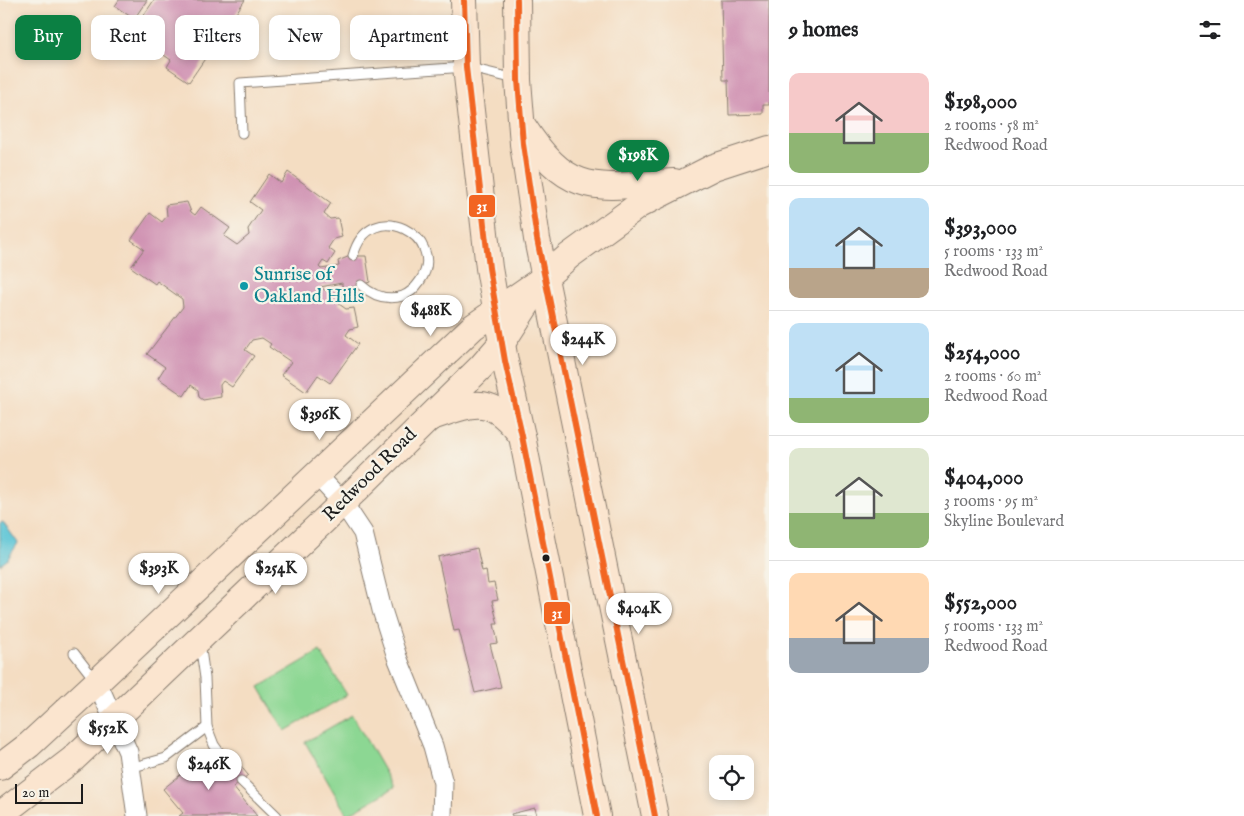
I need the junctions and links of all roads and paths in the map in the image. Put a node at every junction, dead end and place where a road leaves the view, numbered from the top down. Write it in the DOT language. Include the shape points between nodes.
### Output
graph roads {
  1 [pos="464,0"];
  2 [pos="517,0"];
  3 [pos="466,67"];
  4 [pos="518,80"];
  5 [pos="522,125"];
  6 [pos="242,133"];
  7 [pos="769,149"];
  8 [pos="682,182"];
  9 [pos="353,256"];
  10 [pos="544,278"];
  11 [pos="361,285"];
  12 [pos="496,311"];
  13 [pos="502,342"];
  14 [pos="427,419"];
  15 [pos="522,436"];
  16 [pos="316,474"];
  17 [pos="342,503"];
  18 [pos="199,640"];
  19 [pos="74,653"];
  20 [pos="97,682"];
  21 [pos="114,721"];
  22 [pos="206,727"];
  23 [pos="0,767"];
  24 [pos="130,768"];
  25 [pos="232,770"];
  26 [pos="241,781"];
  27 [pos="0,815"];
  28 [pos="137,816"];
  29 [pos="277,816"];
  30 [pos="442,816"];
  31 [pos="597,816"];
  32 [pos="655,816"];
  1 -- 3 [label="main road"];
  2 -- 4 [label="main road"];
  3 -- 4 [label="lane"];
  3 -- 6 [label="lane" via="240,83"];
  3 -- 12 [label="main road"];
  4 -- 5 [label="main road"];
  5 -- 8 [label="main road" via="541,154 557,169 579,182 603,187"];
  5 -- 10 [label="main road"];
  7 -- 8 [label="main road, Redwood Road" via="714,167"];
  8 -- 10 [label="main road, Redwood Road" via="639,205"];
  9 -- 11 [label="lane" via="363,236 373,228 398,224 419,240 426,253 424,276 406,295 381,298"];
  10 -- 12 [label="main road, Redwood Road"];
  10 -- 13 [label="main road, Redwood Road"];
  10 -- 32 [label="main road"];
  12 -- 13 [label="main road"];
  12 -- 16 [label="main road, Redwood Road" via="473,327"];
  13 -- 14 [label="main road, Redwood Road"];
  13 -- 15 [label="main road"];
  14 -- 15 [label="main road" via="459,407 486,404 508,417"];
  14 -- 17 [label="main road, Redwood Road"];
  15 -- 31 [label="main road"];
  16 -- 17 [label="street"];
  16 -- 20 [label="main road, Redwood Road"];
  17 -- 18 [label="main road, Redwood Road"];
  17 -- 30 [label="street" via="363,534 397,657 433,746 443,783"];
  18 -- 21 [label="main road, Redwood Road"];
  18 -- 22 [label="lane" via="205,678"];
  19 -- 20 [label="lane"];
  20 -- 21 [label="street"];
  20 -- 23 [label="main road, Redwood Road"];
  21 -- 24 [label="street" via="128,752"];
  21 -- 27 [label="main road, Redwood Road" via="73,759"];
  22 -- 24 [label="lane" via="166,758"];
  22 -- 25 [label="lane"];
  24 -- 28 [label="street"];
  26 -- 29 [label="lane"];
}
